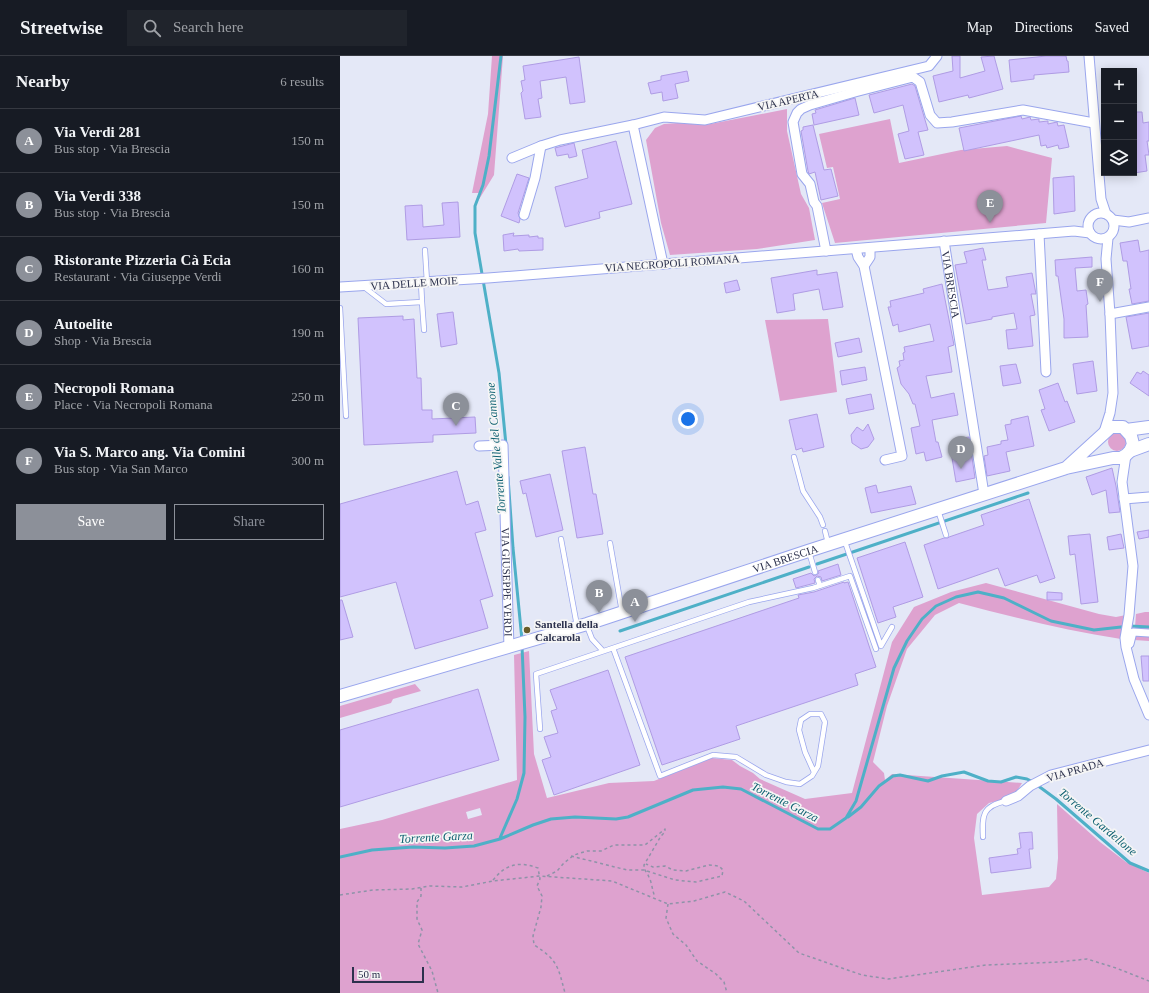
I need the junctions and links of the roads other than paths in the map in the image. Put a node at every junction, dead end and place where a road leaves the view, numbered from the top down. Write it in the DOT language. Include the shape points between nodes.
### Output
graph roads {
  1 [pos="937,56"];
  2 [pos="1089,56"];
  3 [pos="1094,123"];
  4 [pos="633,125"];
  5 [pos="541,146"];
  6 [pos="512,158"];
  7 [pos="524,215"];
  8 [pos="1149,218"];
  9 [pos="1108,220"];
  10 [pos="1090,221"];
  11 [pos="1074,230"];
  12 [pos="1090,233"];
  13 [pos="1039,234"];
  14 [pos="1103,238"];
  15 [pos="944,241"];
  16 [pos="870,248"];
  17 [pos="856,249"];
  18 [pos="426,250"];
  19 [pos="826,251"];
  20 [pos="663,264"];
  21 [pos="864,266"];
  22 [pos="488,278"];
  23 [pos="424,282"];
  24 [pos="363,286"];
  25 [pos="340,287"];
  26 [pos="422,302"];
  27 [pos="1149,307"];
  28 [pos="340,308"];
  29 [pos="1110,314"];
  30 [pos="424,330"];
  31 [pos="1046,372"];
  32 [pos="1110,413"];
  33 [pos="346,416"];
  34 [pos="1149,427"];
  35 [pos="1125,429"];
  36 [pos="1103,434"];
  37 [pos="1149,444"];
  38 [pos="479,446"];
  39 [pos="1121,456"];
  40 [pos="794,457"];
  41 [pos="885,460"];
  42 [pos="1066,468"];
  43 [pos="984,494"];
  44 [pos="1149,497"];
  45 [pos="1124,499"];
  46 [pos="939,514"];
  47 [pos="823,525"];
  48 [pos="825,531"];
  49 [pos="946,535"];
  50 [pos="561,539"];
  51 [pos="610,543"];
  52 [pos="829,544"];
  53 [pos="846,544"];
  54 [pos="808,551"];
  55 [pos="815,572"];
  56 [pos="818,580"];
  57 [pos="820,586"];
  58 [pos="622,612"];
  59 [pos="579,627"];
  60 [pos="892,627"];
  61 [pos="1149,633"];
  62 [pos="1126,642"];
  63 [pos="518,645"];
  64 [pos="613,648"];
  65 [pos="876,649"];
  66 [pos="603,651"];
  67 [pos="340,696"];
  68 [pos="1149,715"];
  69 [pos="540,729"];
  70 [pos="1149,750"];
  71 [pos="814,772"];
  72 [pos="1006,801"];
  73 [pos="983,837"];
  1 -- 4 [label="street, VIA APERTA" via="929,66 705,120 664,117"];
  2 -- 3 [label="street"];
  3 -- 9 [label="street" via="1101,199"];
  3 -- 19 [label="street, VIA APERTA" via="1023,110 937,123 930,115 920,82 913,77 801,109 793,122 802,174 810,184 817,206"];
  4 -- 5 [label="street, VIA APERTA"];
  4 -- 20 [label="street"];
  5 -- 6 [label="street, VIA APERTA"];
  5 -- 7 [label="street"];
  8 -- 9 [label="street" via="1129,222"];
  9 -- 10 [label="street, VIA NECROPOLI ROMANA" via="1093,216"];
  9 -- 14 [label="street"];
  10 -- 11 [label="street, VIA NECROPOLI ROMANA"];
  10 -- 12 [label="street"];
  11 -- 12 [label="street, VIA NECROPOLI ROMANA"];
  11 -- 13 [label="street, VIA NECROPOLI ROMANA"];
  12 -- 14 [label="street" via="1093,237"];
  13 -- 15 [label="street, VIA NECROPOLI ROMANA"];
  13 -- 31 [label="street"];
  14 -- 29 [label="street"];
  15 -- 16 [label="street, VIA NECROPOLI ROMANA"];
  15 -- 43 [label="street, VIA BRESCIA"];
  16 -- 17 [label="street, VIA NECROPOLI ROMANA"];
  16 -- 21 [label="street" via="870,257"];
  17 -- 19 [label="street, VIA NECROPOLI ROMANA"];
  17 -- 21 [label="street"];
  18 -- 23 [label="lane"];
  19 -- 20 [label="street, VIA NECROPOLI ROMANA"];
  20 -- 22 [label="street, VIA NECROPOLI ROMANA"];
  21 -- 41 [label="street" via="870,281 902,456"];
  22 -- 23 [label="street, VIA DELLE MOIE"];
  23 -- 24 [label="street, VIA DELLE MOIE"];
  23 -- 26 [label="lane"];
  24 -- 25 [label="street, VIA DELLE MOIE"];
  24 -- 26 [label="lane" via="386,304"];
  26 -- 30 [label="lane"];
  27 -- 29 [label="street"];
  28 -- 33 [label="lane"];
  29 -- 32 [label="street" via="1113,392"];
  32 -- 35 [label="street"];
  32 -- 36 [label="street"];
  34 -- 35 [label="main road, VIA BRESCIA"];
  35 -- 36 [label="main road, VIA BRESCIA" via="1115,426"];
  35 -- 39 [label="main road" via="1132,440"];
  36 -- 39 [label="main road" via="1101,447 1106,454"];
  36 -- 42 [label="main road, VIA BRESCIA"];
  37 -- 39 [label="main road, VIA BRESCIA"];
  38 -- 63 [label="street, VIA GIUSEPPE VERDI" via="503,444"];
  39 -- 42 [label="main road, VIA BRESCIA"];
  39 -- 45 [label="street"];
  40 -- 47 [label="lane" via="803,491"];
  42 -- 43 [label="main road, VIA BRESCIA"];
  43 -- 46 [label="main road, VIA BRESCIA"];
  44 -- 45 [label="street"];
  45 -- 62 [label="street" via="1133,566"];
  46 -- 49 [label="lane"];
  46 -- 53 [label="main road, VIA BRESCIA"];
  48 -- 52 [label="lane"];
  50 -- 59 [label="lane"];
  51 -- 58 [label="lane"];
  52 -- 53 [label="main road, VIA BRESCIA"];
  52 -- 54 [label="main road, VIA BRESCIA"];
  53 -- 60 [label="lane" via="881,646"];
  54 -- 55 [label="lane"];
  54 -- 58 [label="main road, VIA BRESCIA"];
  56 -- 57 [label="lane"];
  57 -- 64 [label="lane" via="749,602"];
  57 -- 65 [label="lane" via="850,576"];
  58 -- 59 [label="main road, VIA BRESCIA"];
  59 -- 63 [label="main road, VIA GIUSEPPE VERDI"];
  59 -- 66 [label="lane"];
  61 -- 62 [label="street" via="1133,632 1130,644"];
  62 -- 68 [label="street" via="1134,679"];
  63 -- 67 [label="main road, VIA GIUSEPPE VERDI"];
  64 -- 66 [label="lane"];
  64 -- 71 [label="lane" via="660,776 713,755 736,757 766,775 786,782 800,784"];
  66 -- 69 [label="lane" via="536,674"];
  70 -- 72 [label="street, VIA PRADA" via="1051,775"];
  71 -- 71 [label="lane" via="818,766 825,722 821,714 810,714 801,720 799,730"];
  72 -- 73 [label="lane" via="989,808 983,816"];
}
